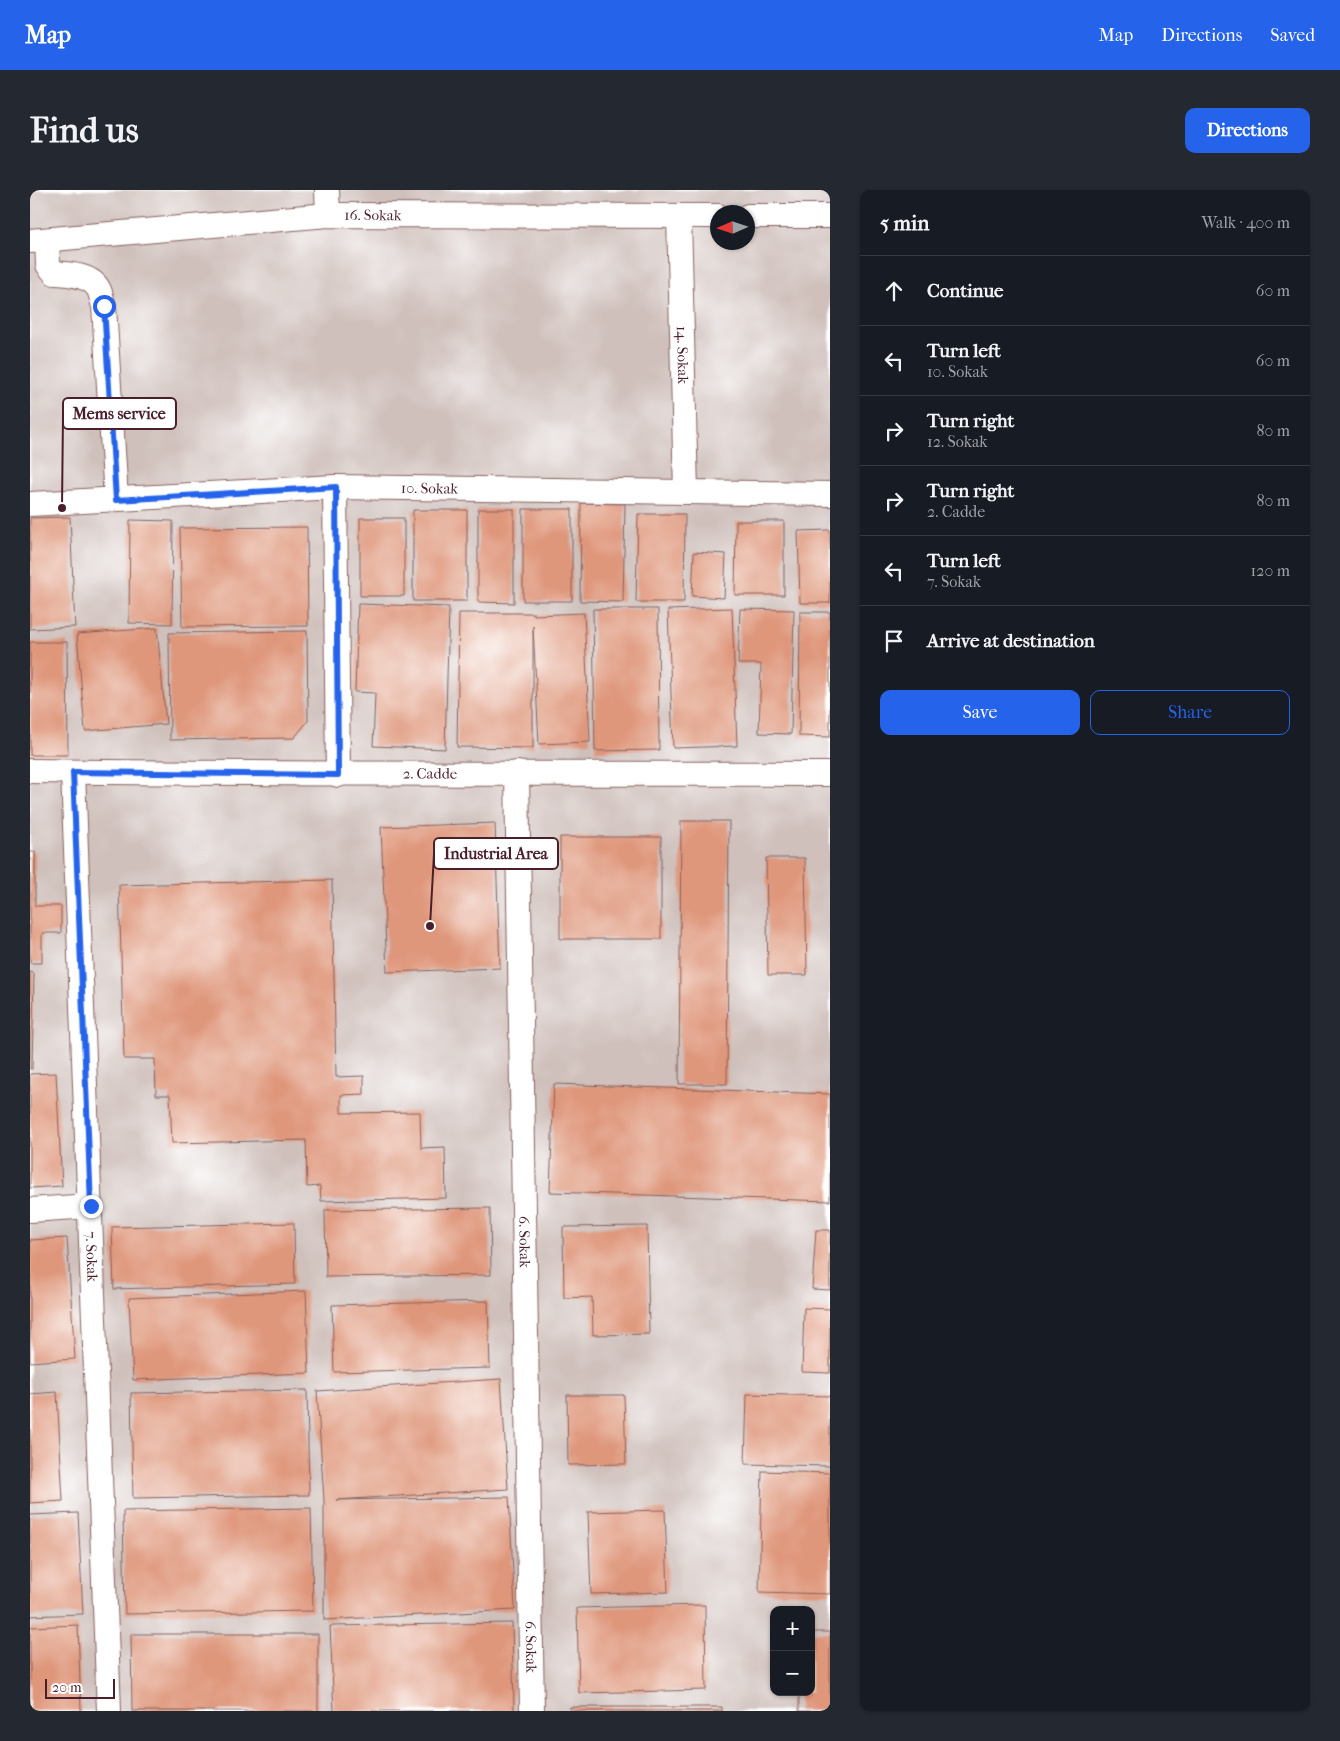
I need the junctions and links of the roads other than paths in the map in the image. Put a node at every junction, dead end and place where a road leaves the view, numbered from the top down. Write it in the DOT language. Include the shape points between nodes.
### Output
graph roads {
  1 [pos="327,190"];
  2 [pos="328,215"];
  3 [pos="679,216"];
  4 [pos="710,216"];
  5 [pos="755,216"];
  6 [pos="830,216"];
  7 [pos="38,240"];
  8 [pos="336,487"];
  9 [pos="686,492"];
  10 [pos="830,494"];
  11 [pos="116,500"];
  12 [pos="30,504"];
  13 [pos="30,771"];
  14 [pos="73,772"];
  15 [pos="517,773"];
  16 [pos="830,774"];
  17 [pos="338,775"];
  18 [pos="91,1206"];
  19 [pos="30,1210"];
  20 [pos="109,1711"];
  21 [pos="532,1711"];
  1 -- 2 [label="street"];
  2 -- 3 [label="street, 16. Sokak"];
  2 -- 7 [label="street, 16. Sokak"];
  3 -- 4 [label="street, 16. Sokak"];
  3 -- 9 [label="street, 14. Sokak"];
  5 -- 6 [label="street"];
  7 -- 11 [label="street" via="48,265 55,273 88,279 99,288 104,306"];
  8 -- 9 [label="street, 10. Sokak"];
  8 -- 11 [label="street, 10. Sokak"];
  8 -- 17 [label="street"];
  9 -- 10 [label="street, 10. Sokak"];
  11 -- 12 [label="street, 10. Sokak"];
  13 -- 14 [label="street, 2. Cadde"];
  14 -- 17 [label="street, 2. Cadde"];
  14 -- 18 [label="street, 7. Sokak"];
  15 -- 16 [label="street, 2. Cadde"];
  15 -- 17 [label="street, 2. Cadde"];
  15 -- 21 [label="street, 6. Sokak"];
  18 -- 19 [label="street"];
  18 -- 20 [label="street, 7. Sokak"];
}
